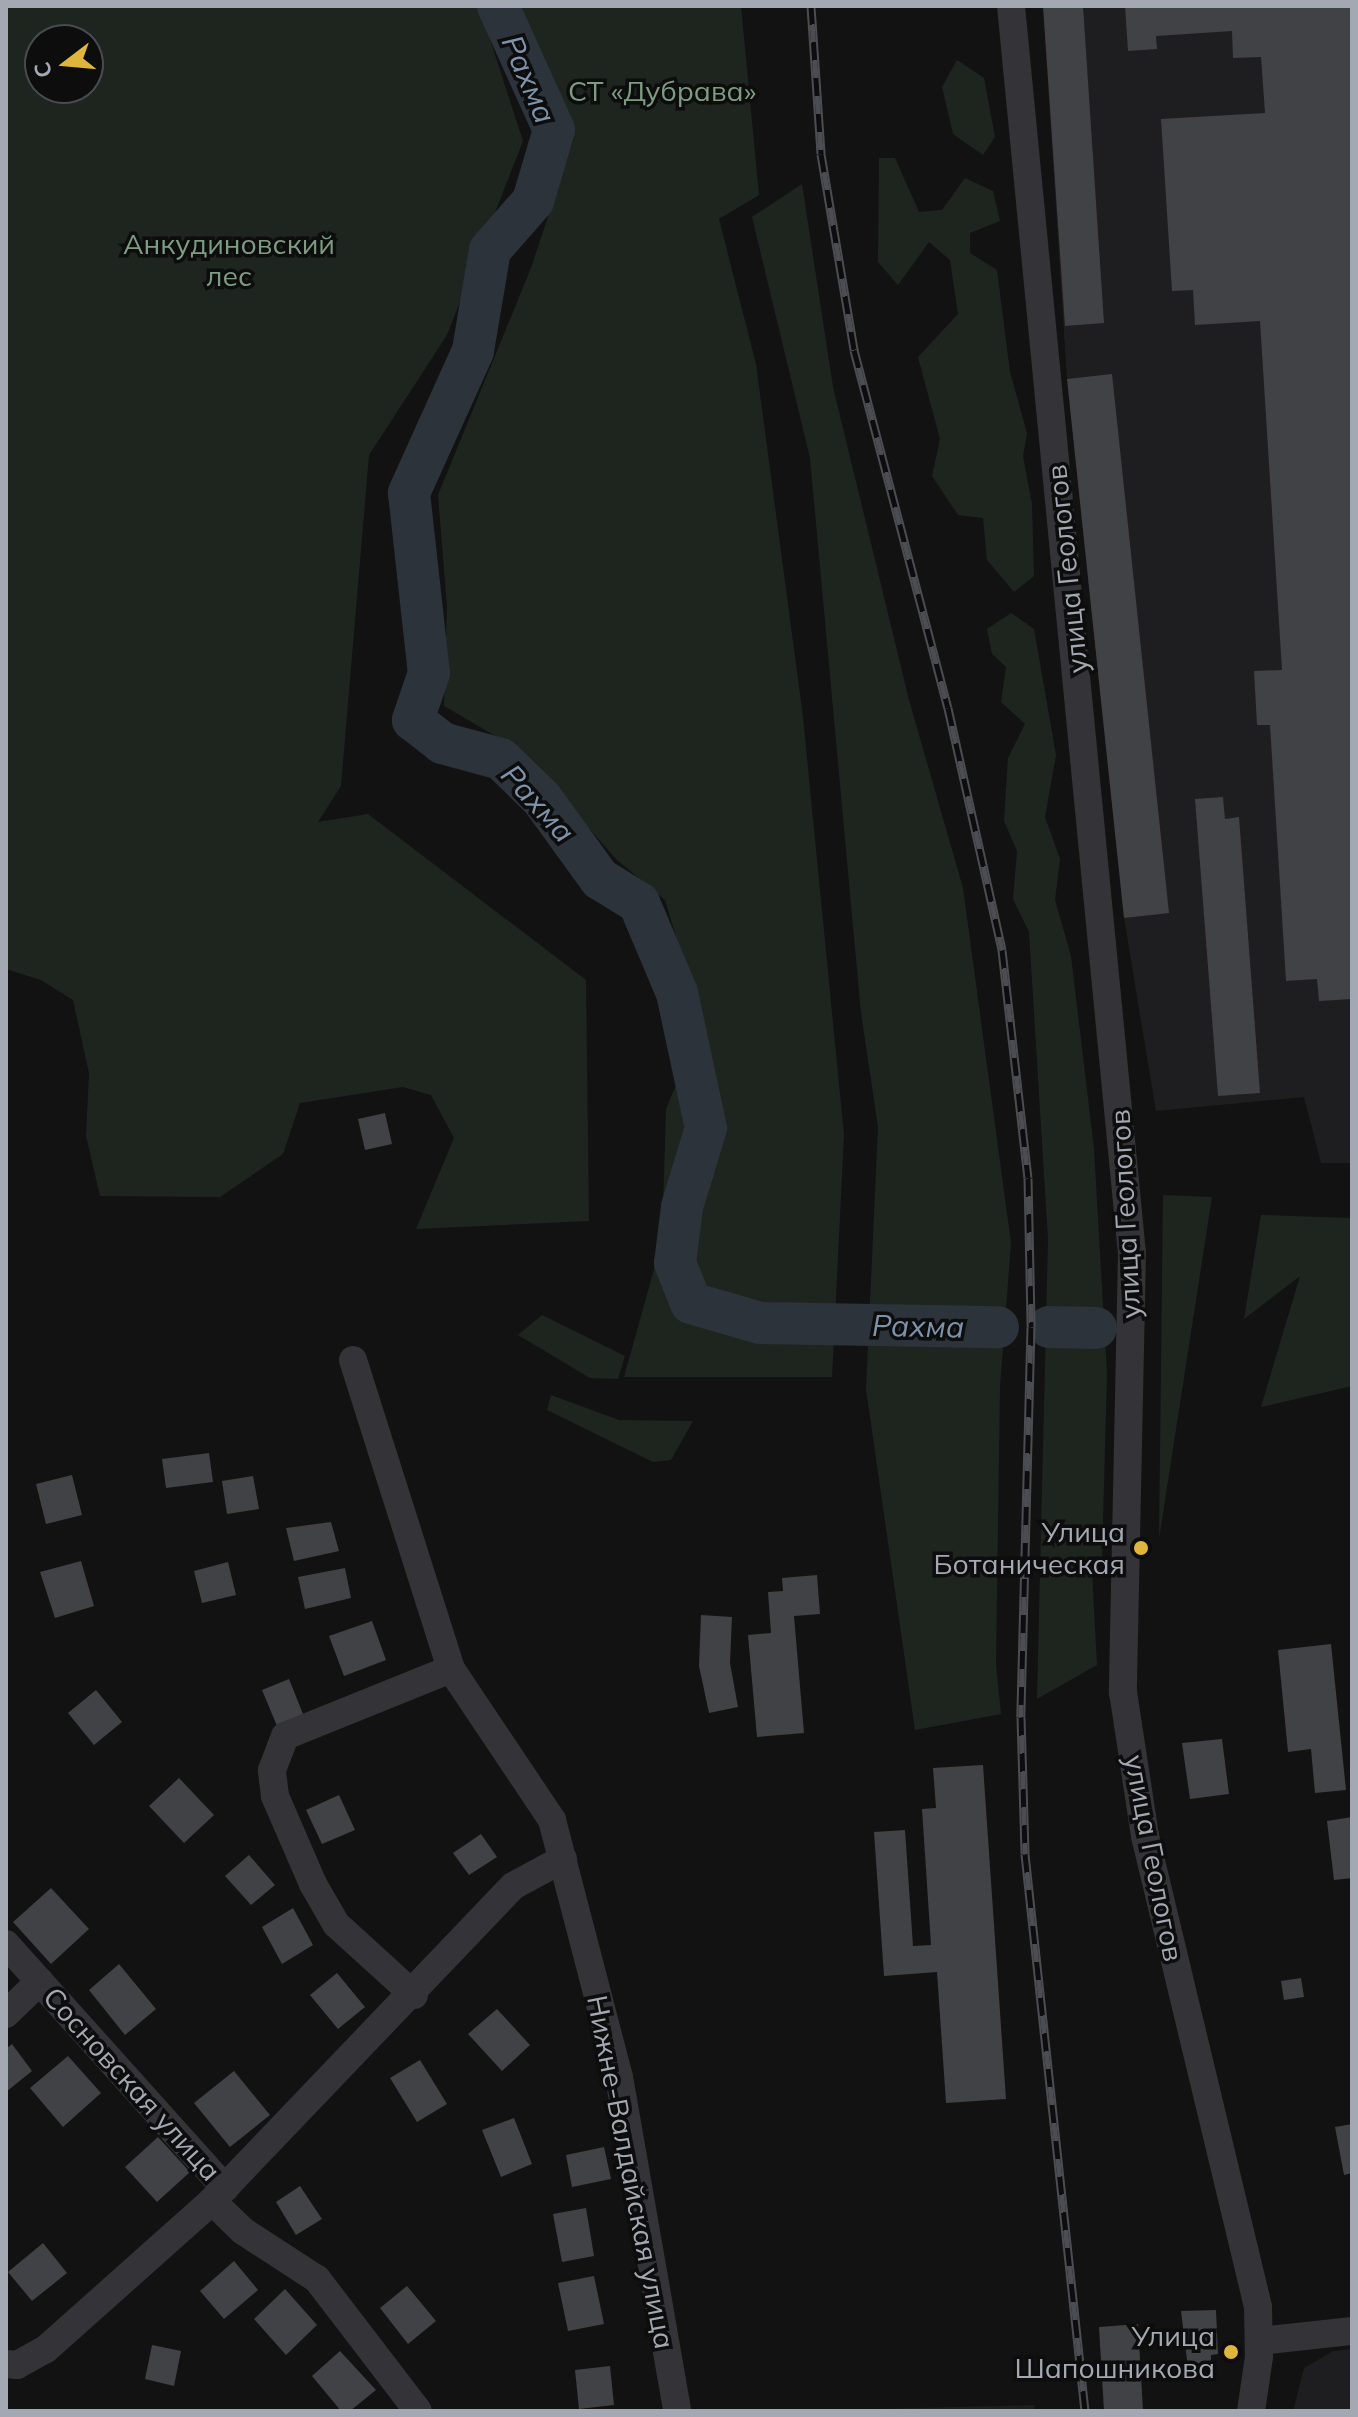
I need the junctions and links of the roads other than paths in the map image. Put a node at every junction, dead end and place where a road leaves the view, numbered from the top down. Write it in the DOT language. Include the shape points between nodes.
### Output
graph roads {
  1 [pos="1011,6"];
  2 [pos="353,1360"];
  3 [pos="451,1669"];
  4 [pos="563,1859"];
  5 [pos="6,1944"];
  6 [pos="40,1981"];
  7 [pos="414,1995"];
  8 [pos="6,2014"];
  9 [pos="219,2194"];
  10 [pos="1352,2331"];
  11 [pos="1260,2341"];
  12 [pos="6,2364"];
  13 [pos="418,2411"];
  14 [pos="677,2411"];
  15 [pos="1251,2411"];
  1 -- 11 [label="street, улица Геологов" via="1131,1238 1123,1692 1145,1836 1249,2265"];
  2 -- 3 [label="street, Нижне-Валдайская улица"];
  3 -- 4 [label="street, Нижне-Валдайская улица" via="552,1820"];
  3 -- 7 [label="street" via="285,1736 272,1770 275,1796 336,1924"];
  4 -- 7 [label="street" via="513,1886"];
  4 -- 14 [label="street, Нижне-Валдайская улица" via="619,2077"];
  5 -- 6 [label="street, Сосновская улица"];
  6 -- 8 [label="street"];
  6 -- 9 [label="street, Сосновская улица"];
  7 -- 9 [label="street"];
  9 -- 12 [label="street" via="46,2349 17,2365"];
  9 -- 13 [label="street, Сосновская улица" via="243,2231 317,2279"];
  10 -- 11 [label="street"];
  11 -- 15 [label="street, улица Геологов"];
}
